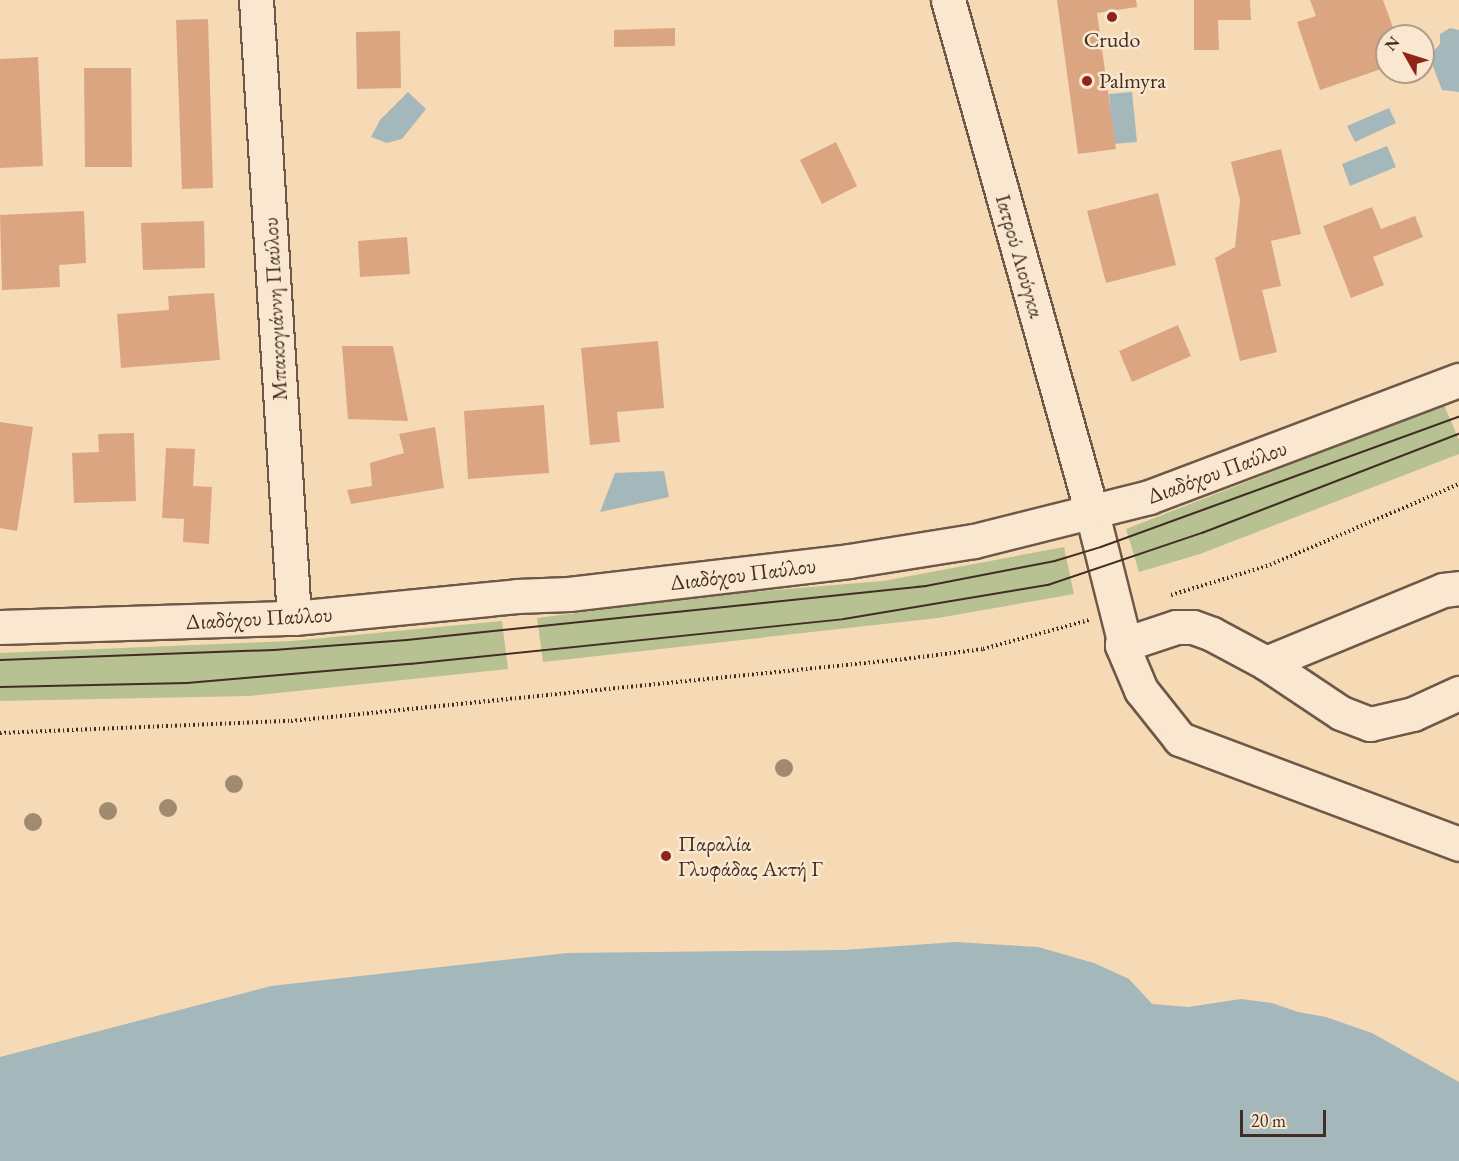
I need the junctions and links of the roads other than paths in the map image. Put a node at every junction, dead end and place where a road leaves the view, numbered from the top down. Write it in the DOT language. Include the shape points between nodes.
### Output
graph roads {
  1 [pos="256,0"];
  2 [pos="948,0"];
  3 [pos="1459,380"];
  4 [pos="1092,513"];
  5 [pos="1459,588"];
  6 [pos="294,618"];
  7 [pos="0,627"];
  8 [pos="1122,645"];
  9 [pos="1266,663"];
  10 [pos="1459,693"];
  11 [pos="1459,844"];
  1 -- 6 [label="street, Μπακογιάννη Παύλου"];
  2 -- 4 [label="street, Ιατρού Λιούγκα"];
  3 -- 4 [label="street, Διαδόχου Παύλου" via="1160,493"];
  4 -- 6 [label="street, Διαδόχου Παύλου" via="974,541 849,561 569,594"];
  4 -- 8 [label="street, Ιατρού Λιούγκα"];
  5 -- 9 [label="street" via="1443,590"];
  6 -- 7 [label="street, Διαδόχου Παύλου"];
  8 -- 9 [label="street" via="1176,627 1193,627"];
  8 -- 11 [label="street, Ιατρού Λιούγκα" via="1141,690 1180,739"];
  9 -- 10 [label="street" via="1341,713 1370,724 1413,714"];
}
